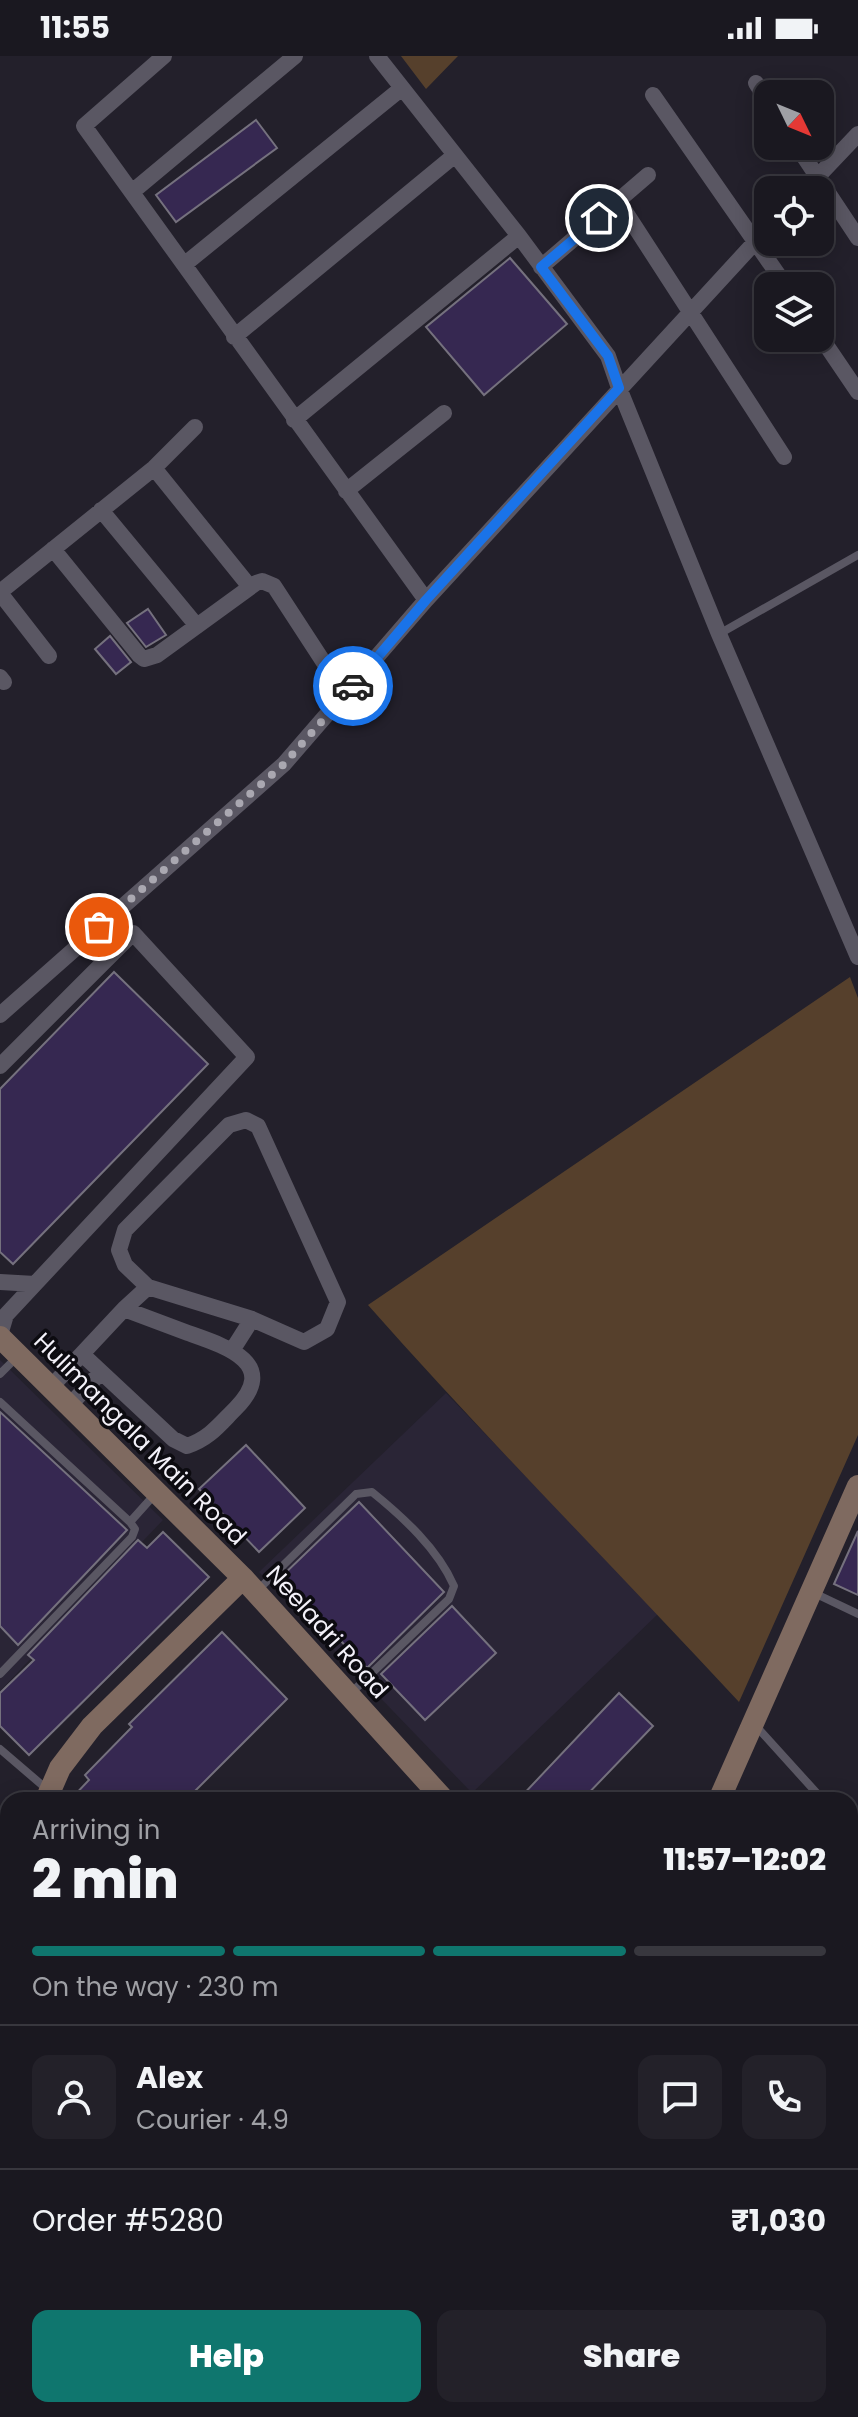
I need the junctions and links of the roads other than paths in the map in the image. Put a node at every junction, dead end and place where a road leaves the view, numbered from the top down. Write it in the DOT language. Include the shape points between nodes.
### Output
graph roads {
  1 [pos="164,56"];
  2 [pos="295,56"];
  3 [pos="377,56"];
  4 [pos="402,88"];
  5 [pos="653,95"];
  6 [pos="858,134"];
  7 [pos="455,155"];
  8 [pos="648,175"];
  9 [pos="820,176"];
  10 [pos="132,192"];
  11 [pos="619,202"];
  12 [pos="834,202"];
  13 [pos="519,236"];
  14 [pos="858,238"];
  15 [pos="754,239"];
  16 [pos="754,241"];
  17 [pos="185,264"];
  18 [pos="541,267"];
  19 [pos="691,311"];
  20 [pos="234,337"];
  21 [pos="831,352"];
  22 [pos="619,388"];
  23 [pos="858,392"];
  24 [pos="444,413"];
  25 [pos="294,420"];
  26 [pos="195,427"];
  27 [pos="784,457"];
  28 [pos="154,468"];
  29 [pos="346,491"];
  30 [pos="101,510"];
  31 [pos="53,549"];
  32 [pos="858,555"];
  33 [pos="250,587"];
  34 [pos="0,592"];
  35 [pos="426,600"];
  36 [pos="197,626"];
  37 [pos="719,634"];
  38 [pos="49,656"];
  39 [pos="345,695"];
  40 [pos="858,957"];
  41 [pos="0,1015"];
  42 [pos="0,1066"];
  43 [pos="0,1282"];
  44 [pos="35,1284"];
  45 [pos="148,1287"];
  46 [pos="124,1309"];
  47 [pos="252,1319"];
  48 [pos="0,1336"];
  49 [pos="233,1349"];
  50 [pos="82,1354"];
  51 [pos="19,1356"];
  52 [pos="101,1372"];
  53 [pos="0,1374"];
  54 [pos="51,1387"];
  55 [pos="0,1402"];
  56 [pos="69,1406"];
  57 [pos="858,1486"];
  58 [pos="157,1493"];
  59 [pos="130,1522"];
  60 [pos="249,1585"];
  61 [pos="811,1592"];
  62 [pos="858,1614"];
  63 [pos="0,1674"];
  64 [pos="350,1695"];
  65 [pos="753,1723"];
  66 [pos="0,1749"];
  67 [pos="44,1792"];
  68 [pos="50,1792"];
  69 [pos="437,1792"];
  70 [pos="723,1792"];
  71 [pos="816,1792"];
  1 -- 10 [label="street" via="84,126"];
  2 -- 10 [label="street"];
  3 -- 4 [label="street"];
  4 -- 7 [label="street"];
  4 -- 17 [label="street"];
  5 -- 15 [label="street"];
  6 -- 9 [label="street"];
  7 -- 13 [label="street"];
  7 -- 20 [label="street"];
  8 -- 11 [label="street"];
  10 -- 17 [label="street"];
  11 -- 18 [label="street"];
  11 -- 19 [label="street"];
  12 -- 14 [label="street"];
  13 -- 18 [label="street"];
  13 -- 25 [label="street"];
  16 -- 19 [label="street"];
  17 -- 20 [label="street"];
  18 -- 22 [label="street" via="608,356"];
  19 -- 22 [label="street"];
  19 -- 27 [label="street"];
  20 -- 25 [label="street"];
  21 -- 23 [label="street"];
  22 -- 35 [label="street"];
  22 -- 37 [label="street"];
  24 -- 29 [label="street"];
  25 -- 29 [label="street"];
  26 -- 28 [label="street"];
  28 -- 30 [label="street"];
  28 -- 33 [label="street"];
  29 -- 35 [label="street"];
  30 -- 31 [label="street"];
  30 -- 36 [label="street"];
  31 -- 34 [label="street"];
  31 -- 36 [label="street" via="144,659"];
  32 -- 37 [label="lane"];
  33 -- 36 [label="street"];
  33 -- 39 [label="street" via="262,581 274,586"];
  34 -- 38 [label="street"];
  35 -- 39 [label="street"];
  37 -- 40 [label="street"];
  39 -- 41 [label="street" via="284,764"];
  42 -- 44 [label="street" via="133,933 247,1057"];
  43 -- 44 [label="street"];
  44 -- 48 [label="street" via="6,1315"];
  45 -- 46 [label="street"];
  45 -- 47 [label="street"];
  45 -- 47 [label="street" via="125,1265 119,1250 125,1230 229,1125 246,1120 258,1126 338,1302 327,1329 304,1342"];
  46 -- 49 [label="street"];
  46 -- 50 [label="street"];
  47 -- 49 [label="street"];
  48 -- 51 [label="main road, Hulimangala Main Road"];
  49 -- 52 [label="street" via="250,1367 253,1383 204,1440 187,1446"];
  50 -- 52 [label="street"];
  50 -- 54 [label="street"];
  51 -- 53 [label="lane"];
  51 -- 54 [label="main road, Hulimangala Main Road"];
  52 -- 56 [label="street"];
  54 -- 56 [label="main road, Hulimangala Main Road"];
  55 -- 59 [label="lane"];
  56 -- 58 [label="main road, Hulimangala Main Road"];
  57 -- 61 [label="main road"];
  58 -- 59 [label="lane"];
  58 -- 60 [label="main road, Hulimangala Main Road"];
  59 -- 63 [label="lane" via="135,1529 132,1537"];
  60 -- 64 [label="main road, Neeladri Road"];
  60 -- 64 [label="lane" via="356,1494 372,1492 437,1557 454,1586 449,1599"];
  60 -- 68 [label="main road, Neeladri Road" via="92,1726 60,1768"];
  61 -- 62 [label="lane"];
  61 -- 65 [label="main road"];
  64 -- 69 [label="main road, Neeladri Road"];
  65 -- 70 [label="main road"];
  65 -- 71 [label="lane"];
  66 -- 67 [label="lane"];
}
